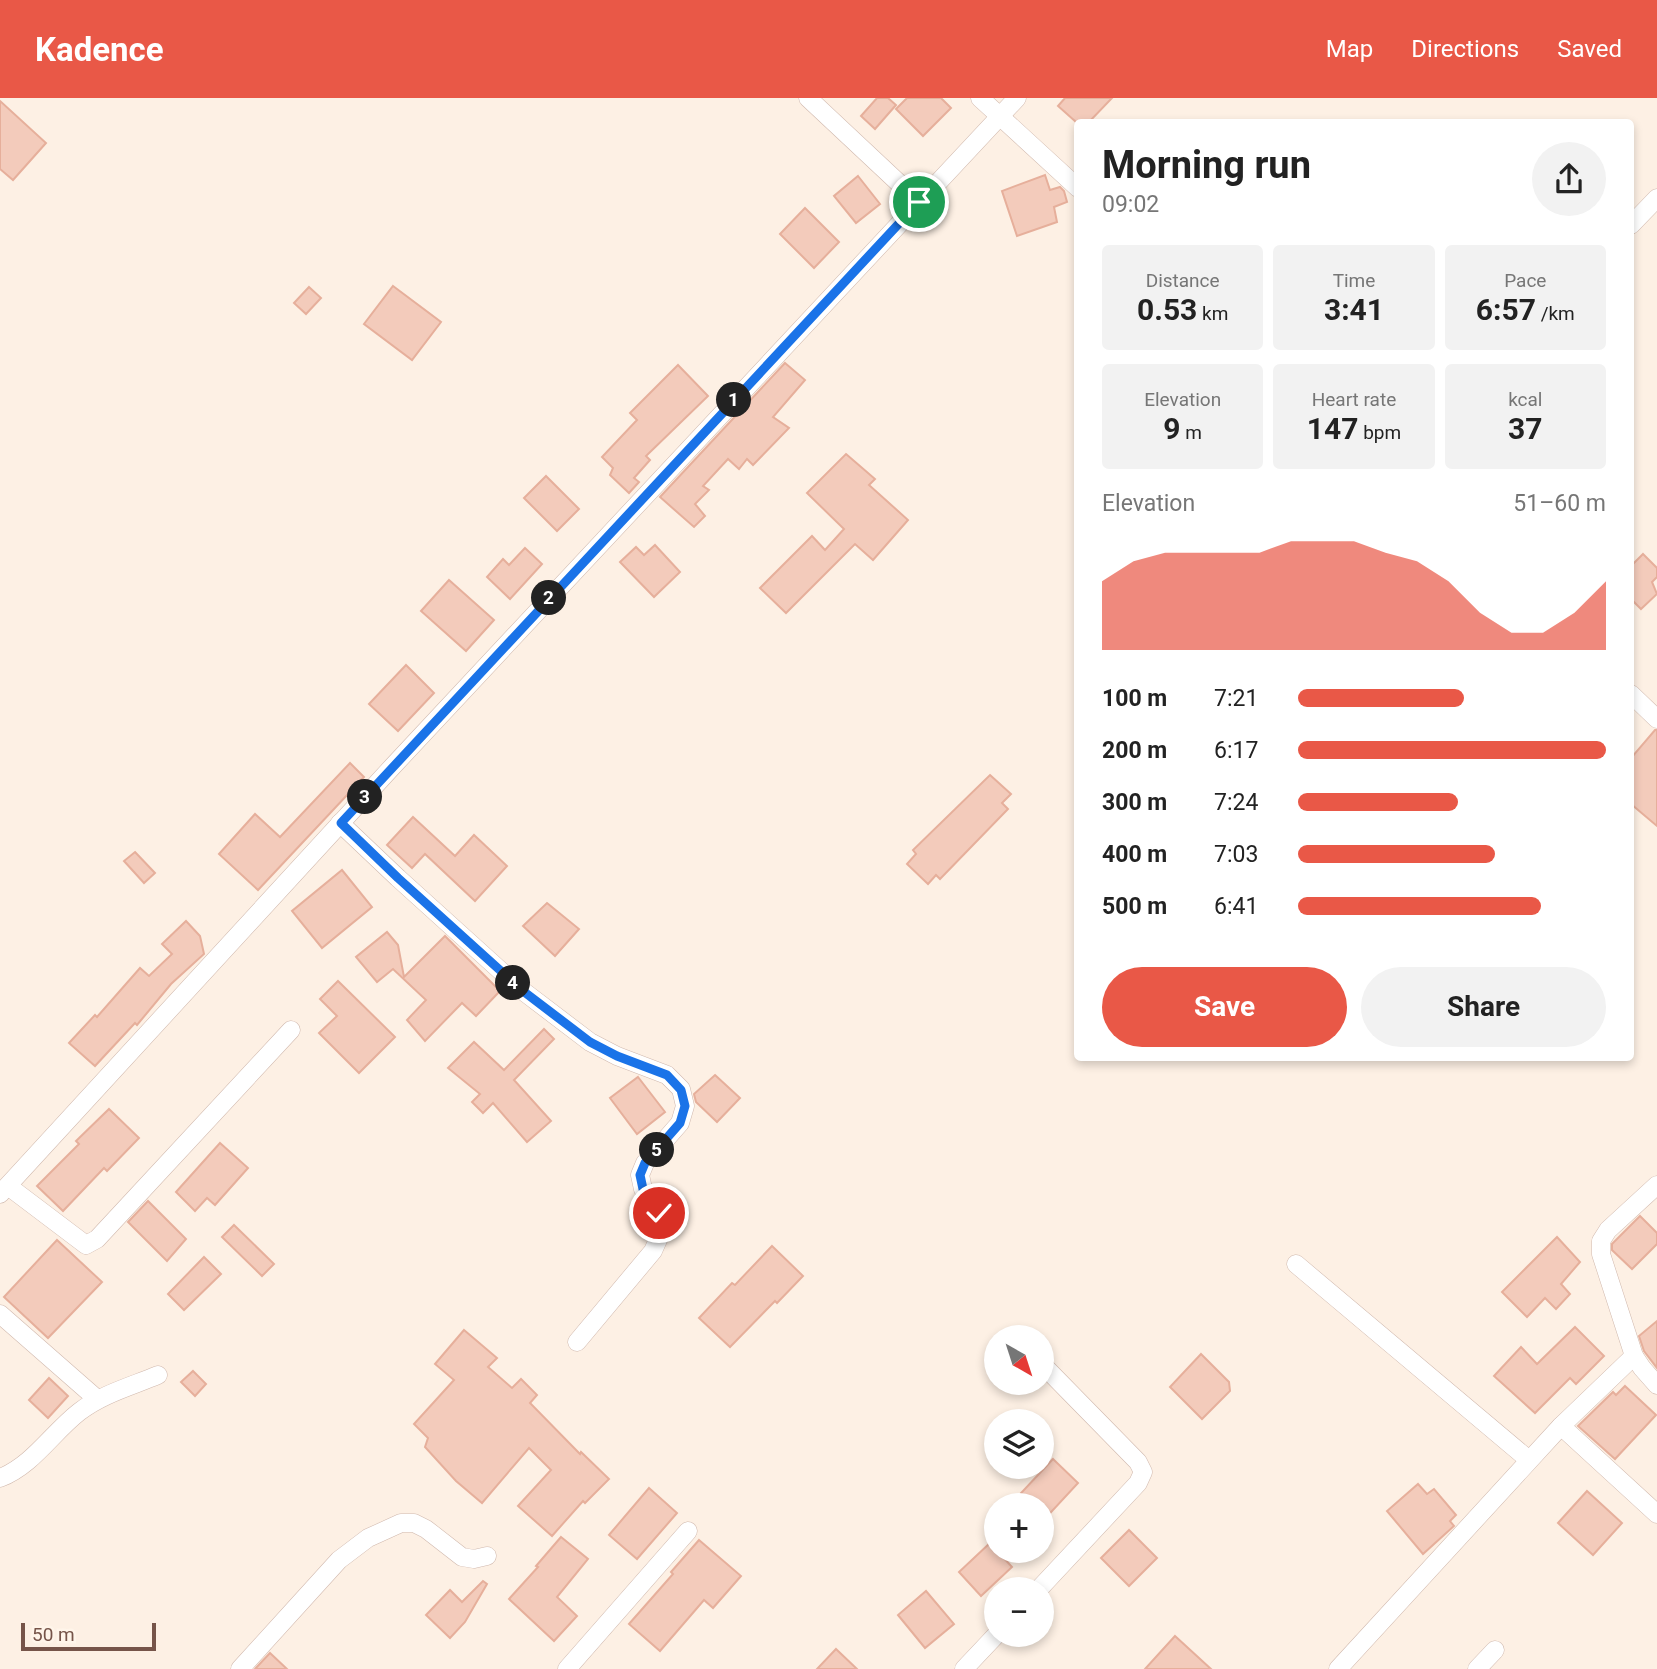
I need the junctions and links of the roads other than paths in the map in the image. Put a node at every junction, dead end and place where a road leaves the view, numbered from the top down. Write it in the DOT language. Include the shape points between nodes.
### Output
graph roads {
  1 [pos="808,98"];
  2 [pos="980,98"];
  3 [pos="1017,98"];
  4 [pos="1000,117"];
  5 [pos="1074,184"];
  6 [pos="1657,198"];
  7 [pos="919,202"];
  8 [pos="1634,222"];
  9 [pos="1634,697"];
  10 [pos="1657,719"];
  11 [pos="341,823"];
  12 [pos="291,1030"];
  13 [pos="1657,1185"];
  14 [pos="4,1190"];
  15 [pos="1296,1264"];
  16 [pos="0,1314"];
  17 [pos="577,1342"];
  18 [pos="1634,1356"];
  19 [pos="158,1375"];
  20 [pos="1054,1376"];
  21 [pos="1657,1385"];
  22 [pos="97,1399"];
  23 [pos="1561,1426"];
  24 [pos="1529,1460"];
  25 [pos="0,1478"];
  26 [pos="1657,1514"];
  27 [pos="688,1531"];
  28 [pos="487,1556"];
  29 [pos="1050,1577"];
  30 [pos="985,1647"];
  31 [pos="1495,1650"];
  32 [pos="240,1669"];
  33 [pos="567,1669"];
  34 [pos="964,1669"];
  35 [pos="1338,1669"];
  36 [pos="1477,1669"];
  1 -- 7 [label="street"];
  2 -- 4 [label="street"];
  3 -- 4 [label="street"];
  4 -- 5 [label="street"];
  4 -- 7 [label="street"];
  6 -- 8 [label="street"];
  7 -- 11 [label="street"];
  9 -- 10 [label="street"];
  11 -- 14 [label="street"];
  11 -- 17 [label="street" via="523,991 590,1042 667,1075 681,1090 685,1106 680,1123 640,1175 643,1189 659,1213 660,1233 653,1251"];
  12 -- 14 [label="street" via="97,1239 86,1245"];
  13 -- 18 [label="street" via="1601,1241 1603,1265"];
  15 -- 24 [label="street"];
  16 -- 22 [label="street"];
  18 -- 21 [label="street"];
  18 -- 23 [label="street"];
  19 -- 22 [label="street"];
  20 -- 29 [label="street" via="1143,1472 1138,1483"];
  22 -- 25 [label="street" via="29,1460"];
  23 -- 24 [label="street"];
  23 -- 26 [label="street"];
  24 -- 35 [label="street"];
  27 -- 33 [label="street"];
  28 -- 32 [label="street" via="462,1557 414,1523 401,1523 368,1538 340,1560"];
  30 -- 34 [label="street"];
  31 -- 36 [label="street"];
}
